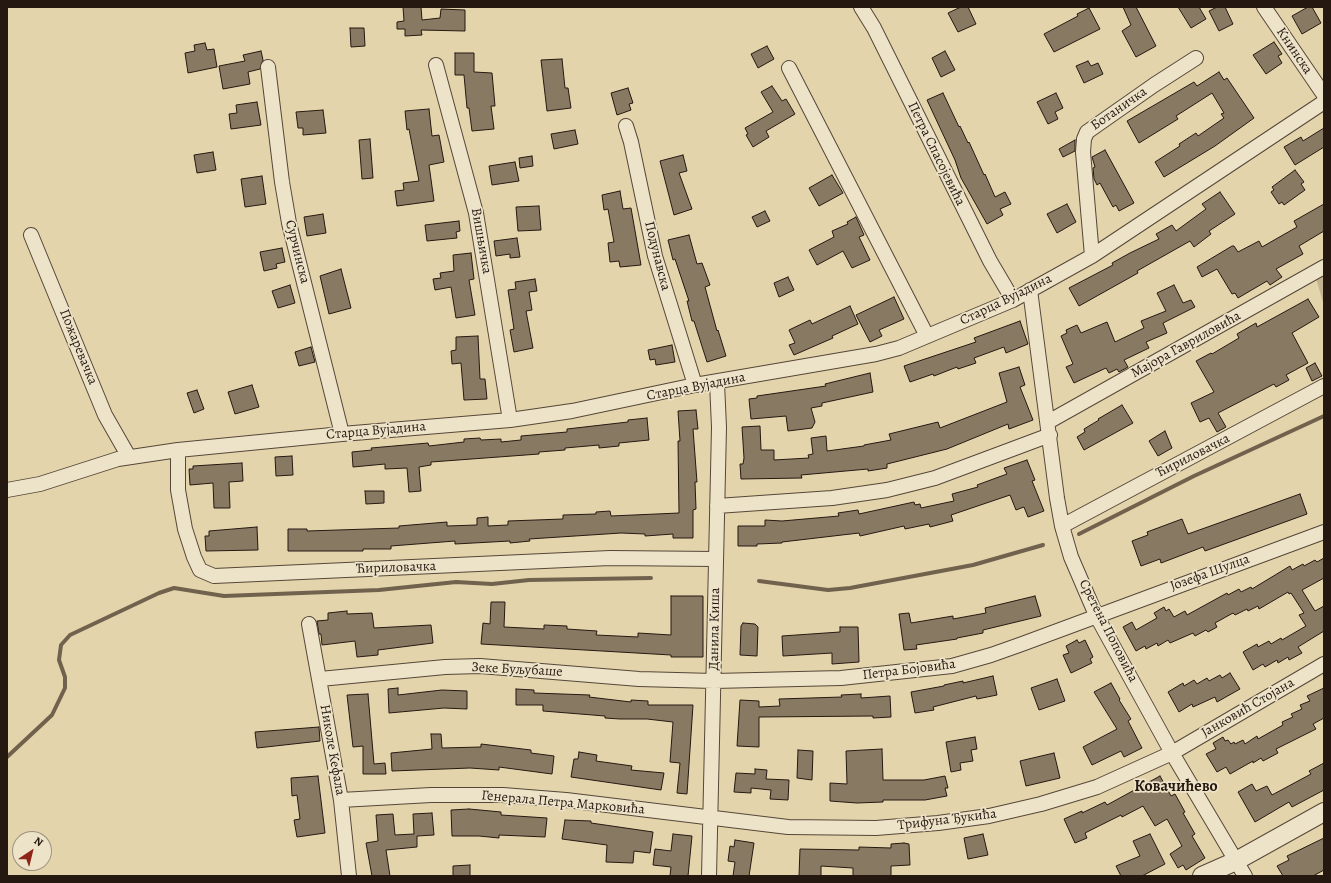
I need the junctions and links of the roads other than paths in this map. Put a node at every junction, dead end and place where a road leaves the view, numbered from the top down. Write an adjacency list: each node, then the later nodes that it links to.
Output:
1 (861, 7): 14 (street, Петра Спасојевића)
2 (1264, 7): 7 (street, Книнска)
3 (1196, 58): 11 (street, Ботаничка)
4 (436, 65): 19 (street, Вишњичка)
5 (268, 67): 21 (street, Сурчинска)
6 (789, 68): 15 (street)
7 (1324, 95)
8 (1324, 102): 11 (street, Старца Вујадина)
9 (626, 126): 17 (street, Подунавска)
10 (32, 235): 23 (street, Пожаревачка)
11 (1092, 256): 13 (street, Старца Вујадина)
12 (1324, 267): 20 (street, Мајора Гавриловића)
13 (1030, 290): 14 (street, Старца Вујадина); 20 (street, Сретена Поповића)
14 (1013, 300): 15 (street, Старца Вујадина)
15 (927, 336): 16 (street, Старца Вујадина)
16 (717, 382): 17 (street, Старца Вујадина); 25 (street, Данила Киша)
17 (695, 385): 19 (street, Старца Вујадина)
18 (1324, 386): 26 (street, Ћириловачка)
19 (510, 420): 21 (street, Старца Вујадина)
20 (1049, 429): 25 (street, Мајора Гавриловића); 26 (street, Сретена Поповића)
21 (342, 434): 22 (street, Старца Вујадина)
22 (178, 450): 23 (street, Старца Вујадина); 28 (street, Ћириловачка)
23 (129, 457): 24 (street, Старца Вујадина)
24 (7, 490)
25 (717, 506): 28 (street, Данила Киша)
26 (1062, 526): 29 (street, Сретена Поповића)
27 (1324, 532): 29 (street, Јозефа Шулца)
28 (715, 559): 33 (street, Данила Киша)
29 (1096, 615): 33 (street, Петра Бојовића); 34 (street, Сретена Поповића)
30 (310, 624): 32 (street, Николе Кефала)
31 (1324, 664): 34 (street, Јанковић Стојана)
32 (320, 679): 33 (street, Зеке Буљубаше); 35 (street, Николе Кефала)
33 (714, 681): 37 (street, Данила Киша)
34 (1172, 753): 37 (street, Трифуна Ђукића); 38 (street, Сретена Поповића)
35 (341, 800): 37 (street, Генерала Петра Марковића); 39 (street, Николе Кефала)
36 (1324, 812): 38 (street)
37 (712, 818): 40 (street, Данила Киша)
38 (1241, 868): 41 (street)
39 (349, 876)
40 (709, 876)
41 (1202, 876)

